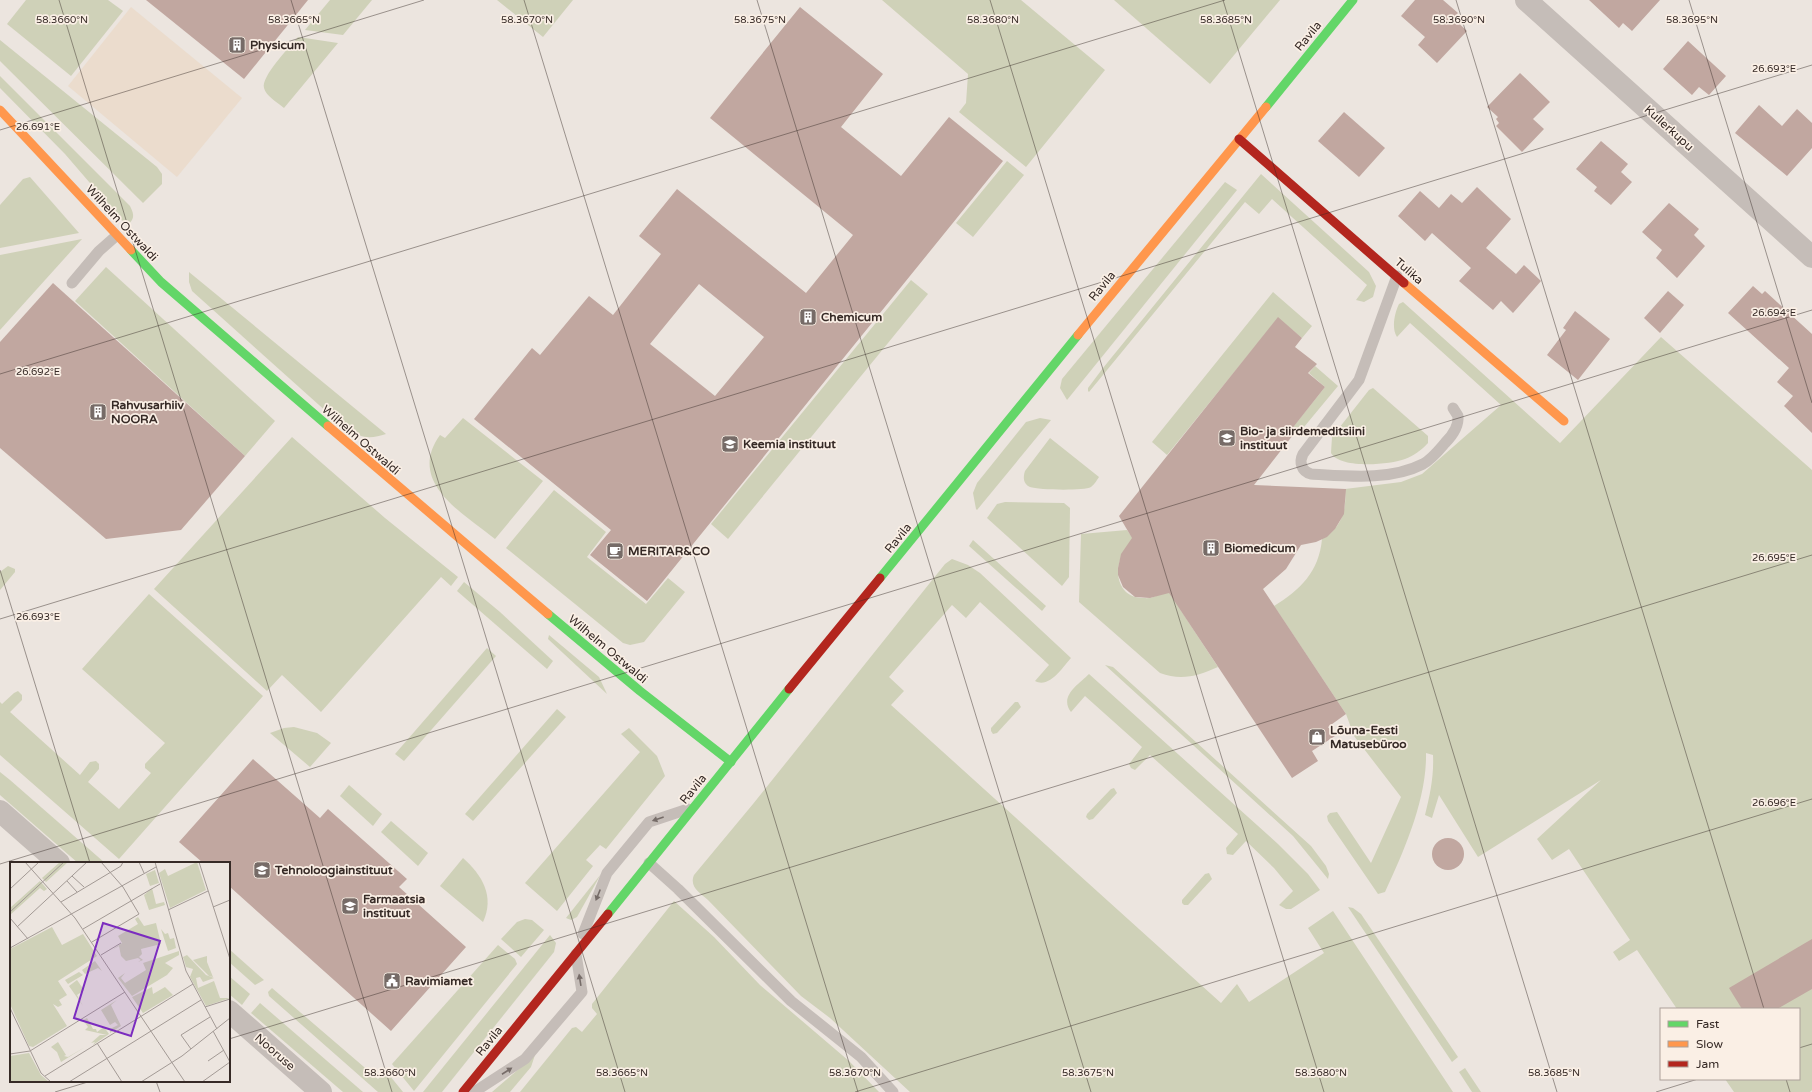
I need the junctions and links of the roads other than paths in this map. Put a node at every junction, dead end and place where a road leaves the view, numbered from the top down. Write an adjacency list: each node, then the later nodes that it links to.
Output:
1 (1353, 0): 4 (street, Ravila)
2 (1526, 0): 6 (street, Kullerkupu)
3 (0, 110): 5 (street, Wilhelm Ostwaldi)
4 (1239, 139): 7 (street, Tulika); 11 (street, Ravila)
5 (116, 236): 8 (lane); 11 (street, Wilhelm Ostwaldi)
6 (1812, 257)
7 (1397, 276): 9 (lane); 10 (street, Tulika)
8 (72, 283)
9 (1453, 408)
10 (1564, 421)
11 (731, 762): 12 (street, Ravila)
12 (694, 806): 15 (street, Ravila); 16 (lane, one-way to 16)
13 (0, 811): 14 (street)
14 (58, 862)
15 (649, 863): 16 (street, Ravila); 21 (lane)
16 (576, 952): 19 (street, Ravila); 20 (lane, one-way to 16)
17 (230, 1012): 18 (street, Nooruse)
18 (321, 1092)
19 (463, 1092)
20 (474, 1092)
21 (893, 1092)

